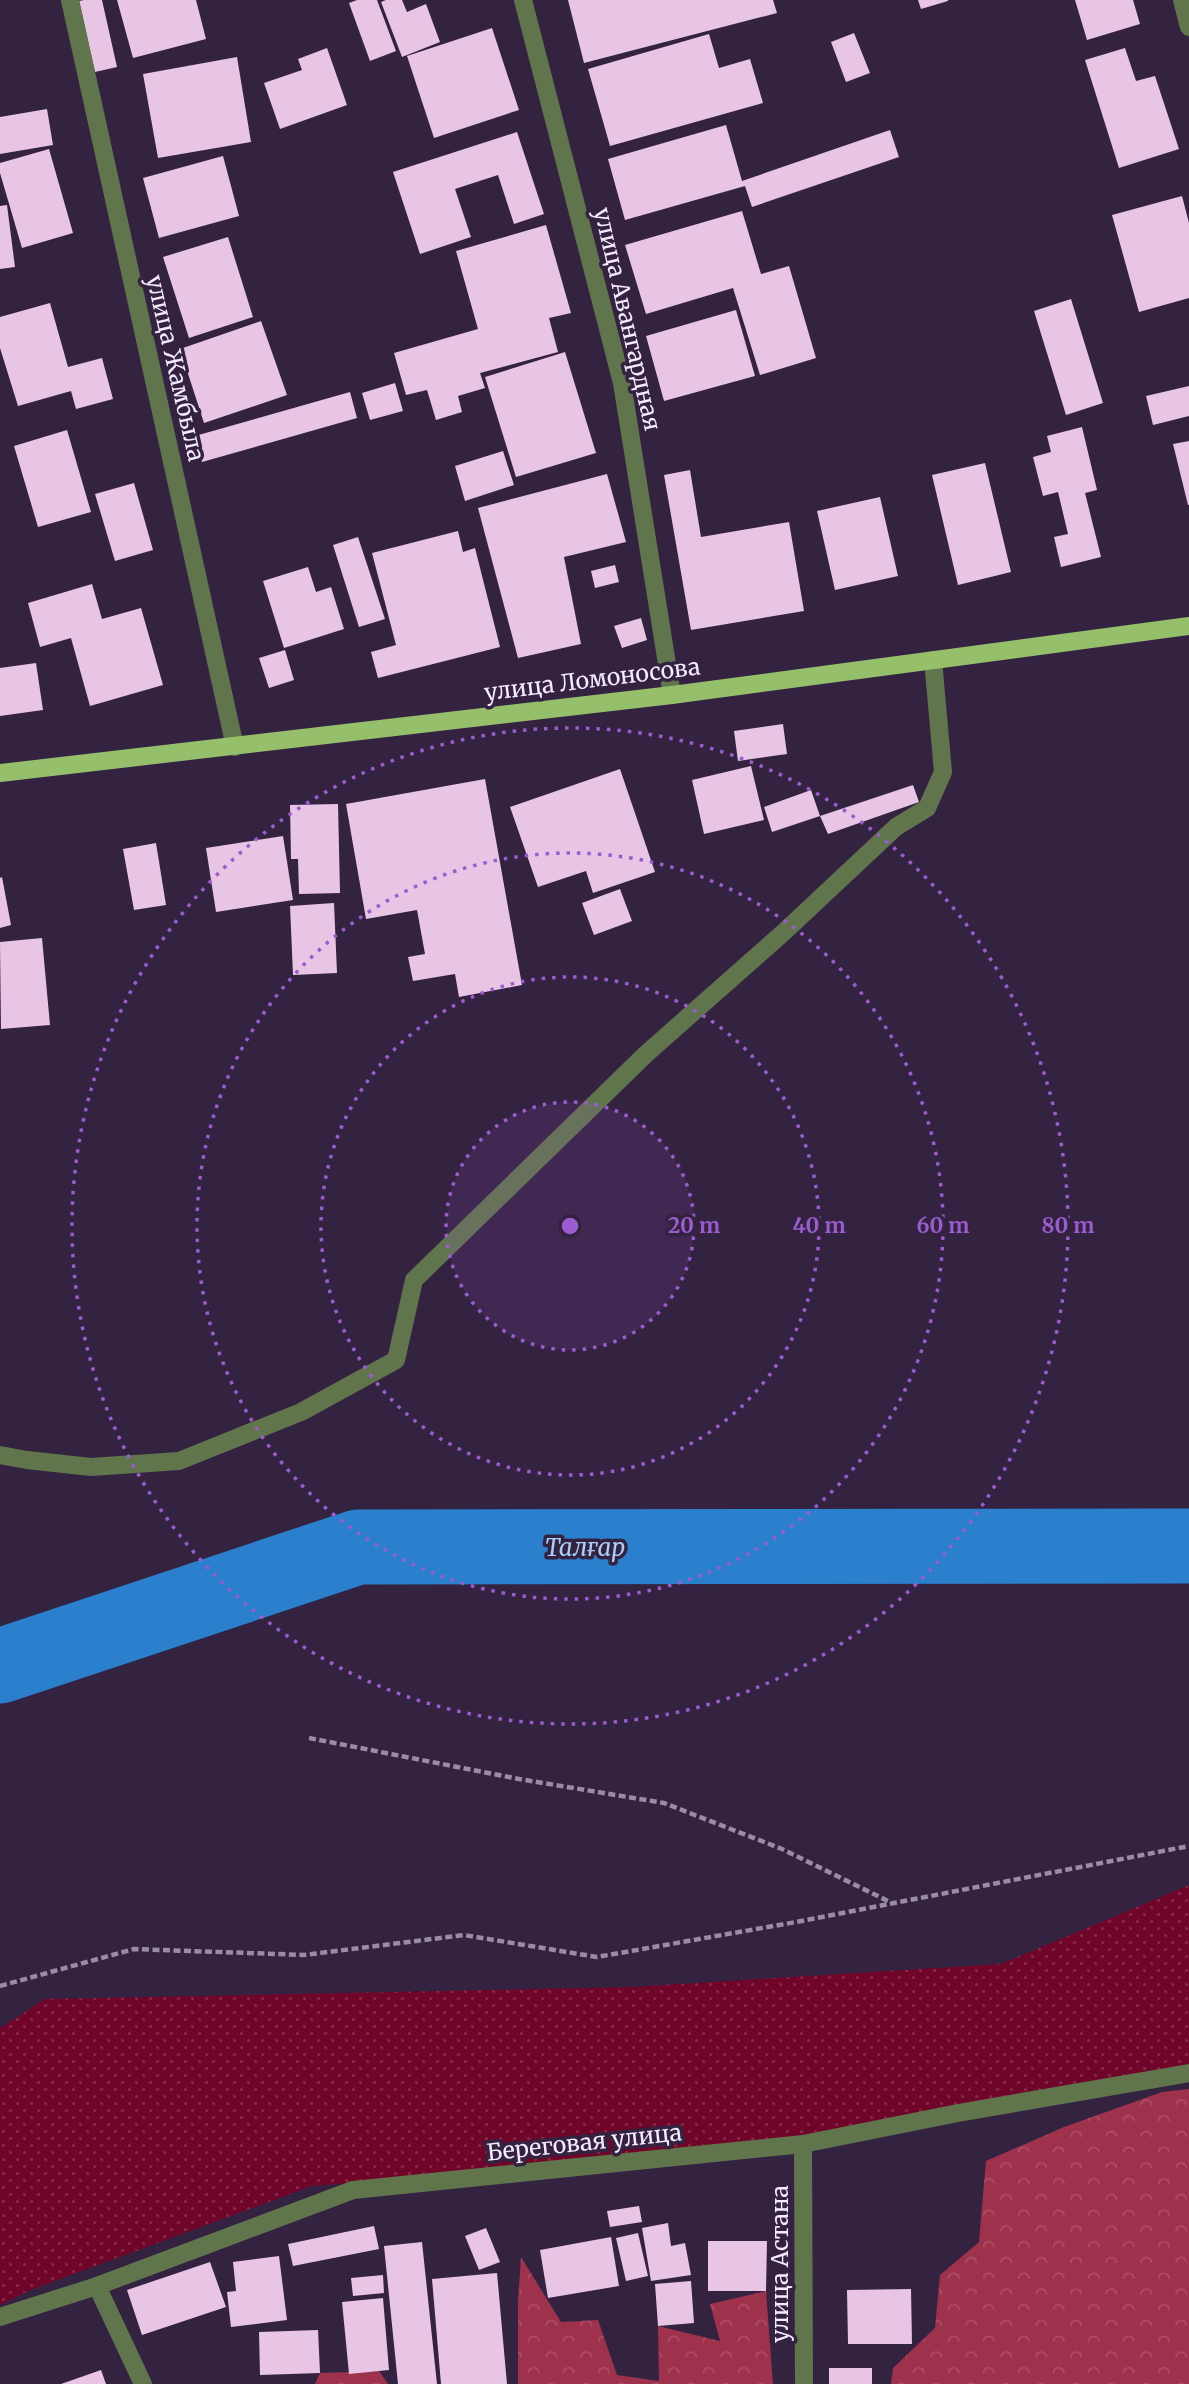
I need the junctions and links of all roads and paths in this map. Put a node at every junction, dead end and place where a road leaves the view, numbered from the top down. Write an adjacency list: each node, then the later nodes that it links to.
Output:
1 (70, 0): 8 (street, улица Жамбыла)
2 (523, 0): 7 (street, улица Авангардная)
3 (1182, 0): 4 (street)
4 (1189, 27)
5 (1189, 626): 6 (main road, улица Ломоносова)
6 (933, 660): 7 (main road, улица Ломоносова); 10 (street)
7 (672, 695): 8 (main road, улица Ломоносова)
8 (235, 747): 9 (main road, улица Ломоносова)
9 (0, 773)
10 (0, 1455)
11 (309, 1738): 13 (path)
12 (1189, 1846): 13 (path)
13 (893, 1904): 14 (path)
14 (0, 1986)
15 (1189, 2073): 16 (street, Береговая улица)
16 (803, 2144): 17 (street, Береговая улица); 20 (street, улица Астана)
17 (97, 2286): 18 (street, Береговая улица); 19 (street)
18 (0, 2317)
19 (143, 2384)
20 (804, 2384)

